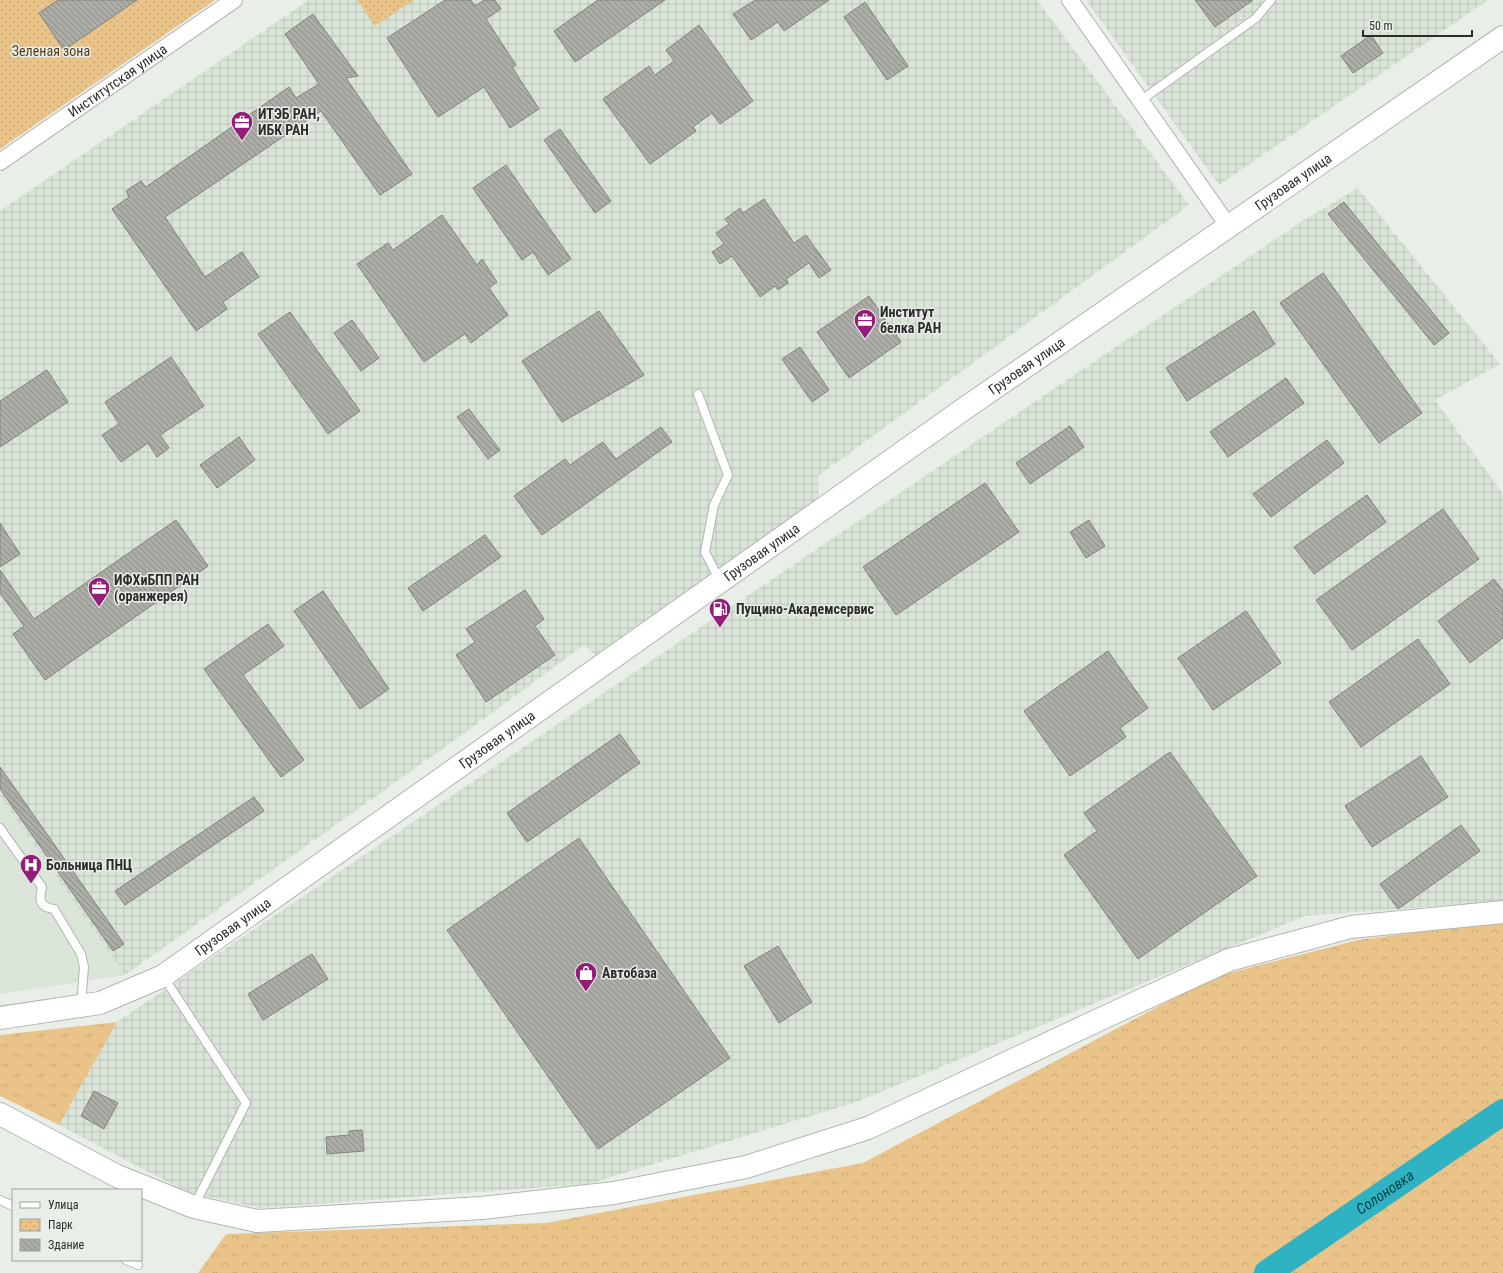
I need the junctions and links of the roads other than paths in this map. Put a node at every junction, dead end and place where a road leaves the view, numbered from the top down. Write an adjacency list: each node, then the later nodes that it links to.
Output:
1 (234, 0): 6 (street, Институтская улица)
2 (1070, 0): 5 (street)
3 (1271, 0): 5 (lane)
4 (1503, 37): 7 (street, Грузовая улица)
5 (1140, 101): 7 (street)
6 (0, 162)
7 (1229, 227): 9 (street, Грузовая улица)
8 (698, 394): 9 (lane)
9 (720, 581): 12 (street, Грузовая улица)
10 (0, 828): 13 (lane)
11 (1503, 912): 18 (street)
12 (163, 976): 13 (street, Грузовая улица); 18 (lane)
13 (81, 1006): 14 (street, Грузовая улица)
14 (0, 1018)
15 (0, 1114): 18 (street)
16 (0, 1200): 17 (lane)
17 (12, 1206)
18 (194, 1207)
19 (128, 1261): 20 (lane)
20 (138, 1266)

